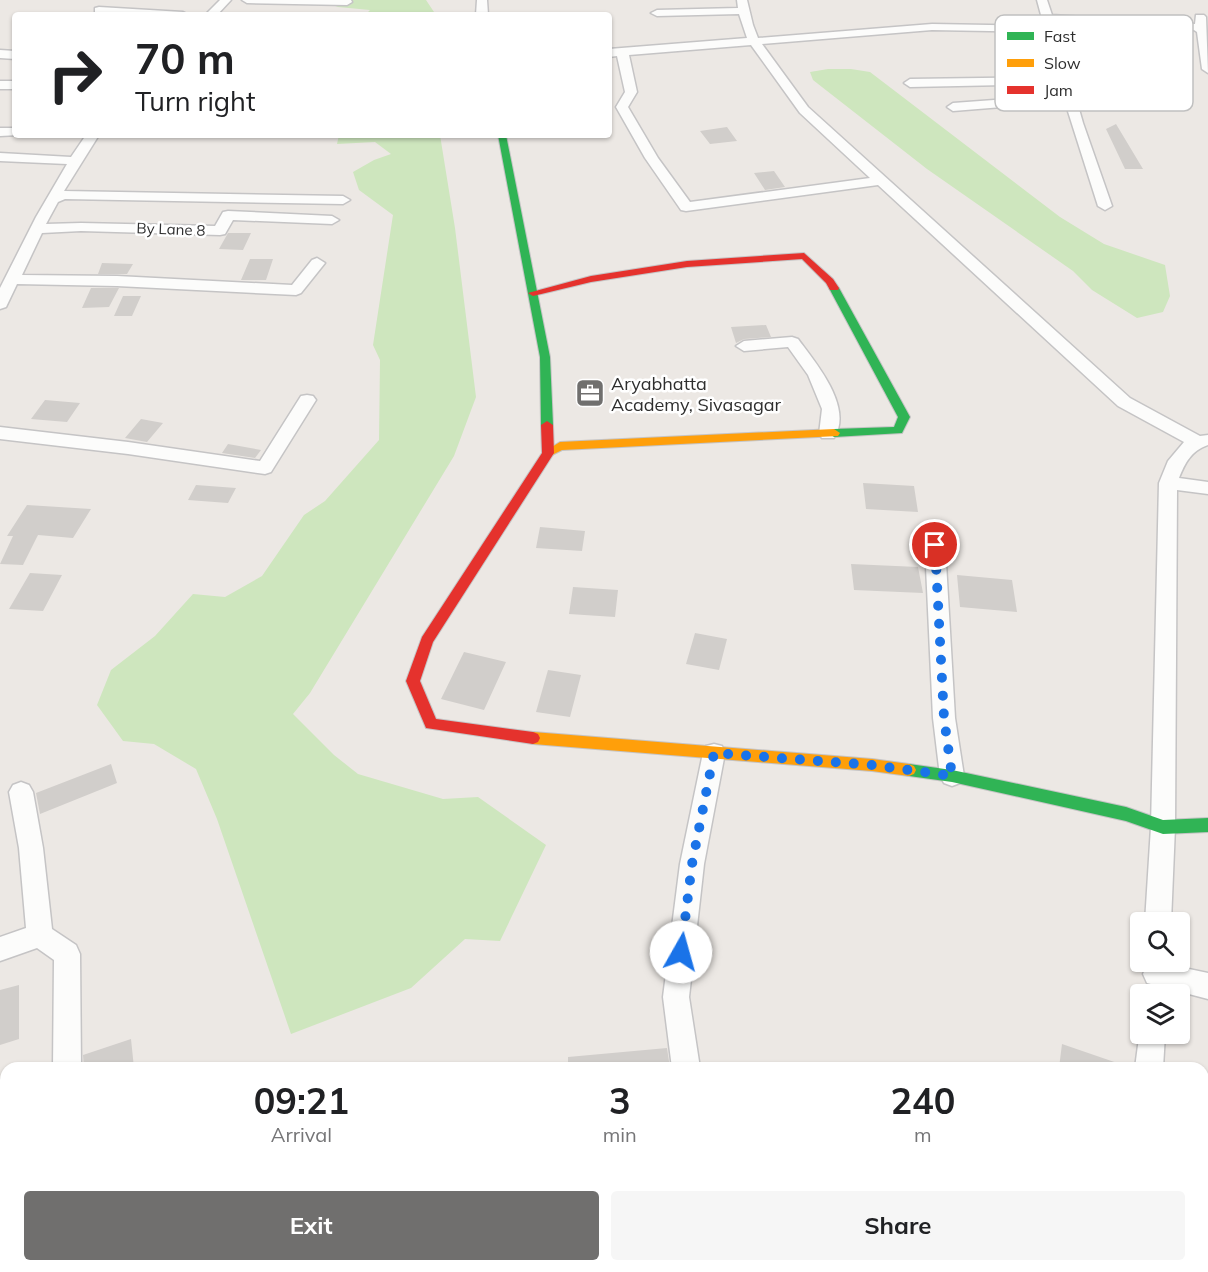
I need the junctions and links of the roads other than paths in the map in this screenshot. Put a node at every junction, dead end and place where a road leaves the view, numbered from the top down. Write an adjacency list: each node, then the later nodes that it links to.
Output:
1 (238, 0): 4 (street)
2 (247, 0): 5 (street)
3 (1042, 0): 11 (street)
4 (225, 1): 9 (street)
5 (346, 2)
6 (743, 5): 10 (street); 16 (street)
7 (99, 10): 8 (street)
8 (133, 12)
9 (214, 12)
10 (657, 13)
11 (1046, 15)
12 (1200, 15): 15 (street)
13 (995, 25): 16 (street)
14 (1193, 27): 15 (street)
15 (1202, 30): 18 (street)
16 (754, 41): 17 (street); 28 (street)
17 (615, 52): 28 (street)
18 (1208, 69)
19 (995, 82): 20 (street)
20 (910, 83)
21 (995, 103): 22 (street)
22 (953, 106)
23 (1074, 111): 31 (street)
24 (90, 138): 27 (street)
25 (503, 138): 36 (street)
26 (0, 157): 27 (street)
27 (74, 161): 29 (street)
28 (883, 180): 42 (street)
29 (53, 199): 30 (street); 33 (street)
30 (343, 200)
31 (1105, 206)
32 (332, 220): 33 (street, By Lane 8)
33 (37, 229): 35 (street)
34 (317, 263): 35 (street)
35 (12, 279): 37 (street)
36 (533, 293): 41 (street); 43 (street)
37 (0, 304)
38 (744, 346): 41 (street)
39 (307, 400): 40 (street)
40 (0, 433)
41 (828, 434): 43 (street)
42 (1202, 440): 44 (street)
43 (548, 453): 47 (street)
44 (1168, 483): 45 (street); 51 (street)
45 (1208, 488)
46 (935, 545): 48 (street)
47 (714, 753): 48 (street); 59 (street)
48 (952, 776): 51 (street)
49 (21, 792): 53 (street)
50 (1208, 825): 51 (street)
51 (1163, 827): 52 (street)
52 (1159, 912)
53 (40, 935): 54 (street); 58 (street)
54 (0, 949)
55 (1155, 977): 56 (street)
56 (1208, 986)
57 (1151, 1044): 60 (street)
58 (67, 1062)
59 (685, 1062)
60 (1150, 1062)

